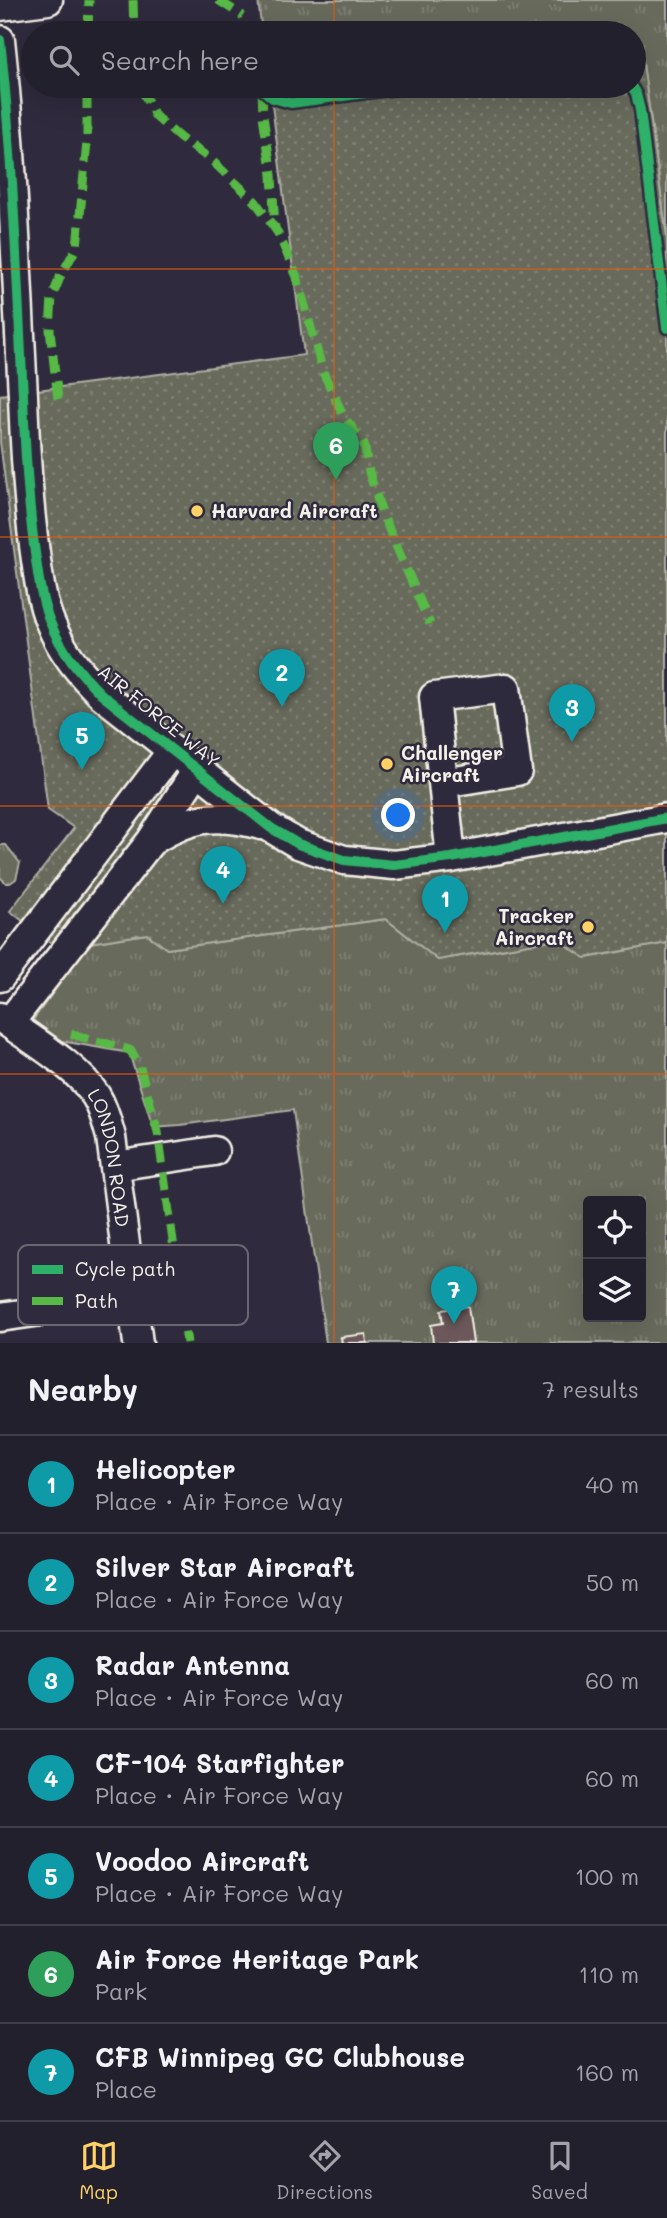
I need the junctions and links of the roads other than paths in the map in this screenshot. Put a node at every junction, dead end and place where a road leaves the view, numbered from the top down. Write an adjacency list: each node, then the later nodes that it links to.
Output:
1 (48, 0): 2 (street)
2 (10, 4)
3 (0, 40): 4 (street, AIR FORCE WAY)
4 (9, 320): 5 (street, AIR FORCE WAY)
5 (172, 751): 6 (street, AIR FORCE WAY); 12 (street, AIR FORCE WAY)
6 (197, 771): 9 (street, AIR FORCE WAY); 10 (street, AIR FORCE WAY)
7 (443, 783): 11 (street)
8 (667, 818): 11 (street, AIR FORCE WAY)
9 (271, 828): 10 (street); 11 (street, AIR FORCE WAY)
10 (151, 841): 13 (street, AIR FORCE WAY)
11 (451, 858)
12 (0, 977)
13 (4, 1020): 15 (street, LONDON ROAD)
14 (214, 1151): 15 (street)
15 (115, 1166): 16 (street, LONDON ROAD)
16 (125, 1245)
17 (18, 1314): 18 (street)
18 (0, 1317)
19 (136, 1325): 20 (street, LONDON ROAD)
20 (138, 1343)

